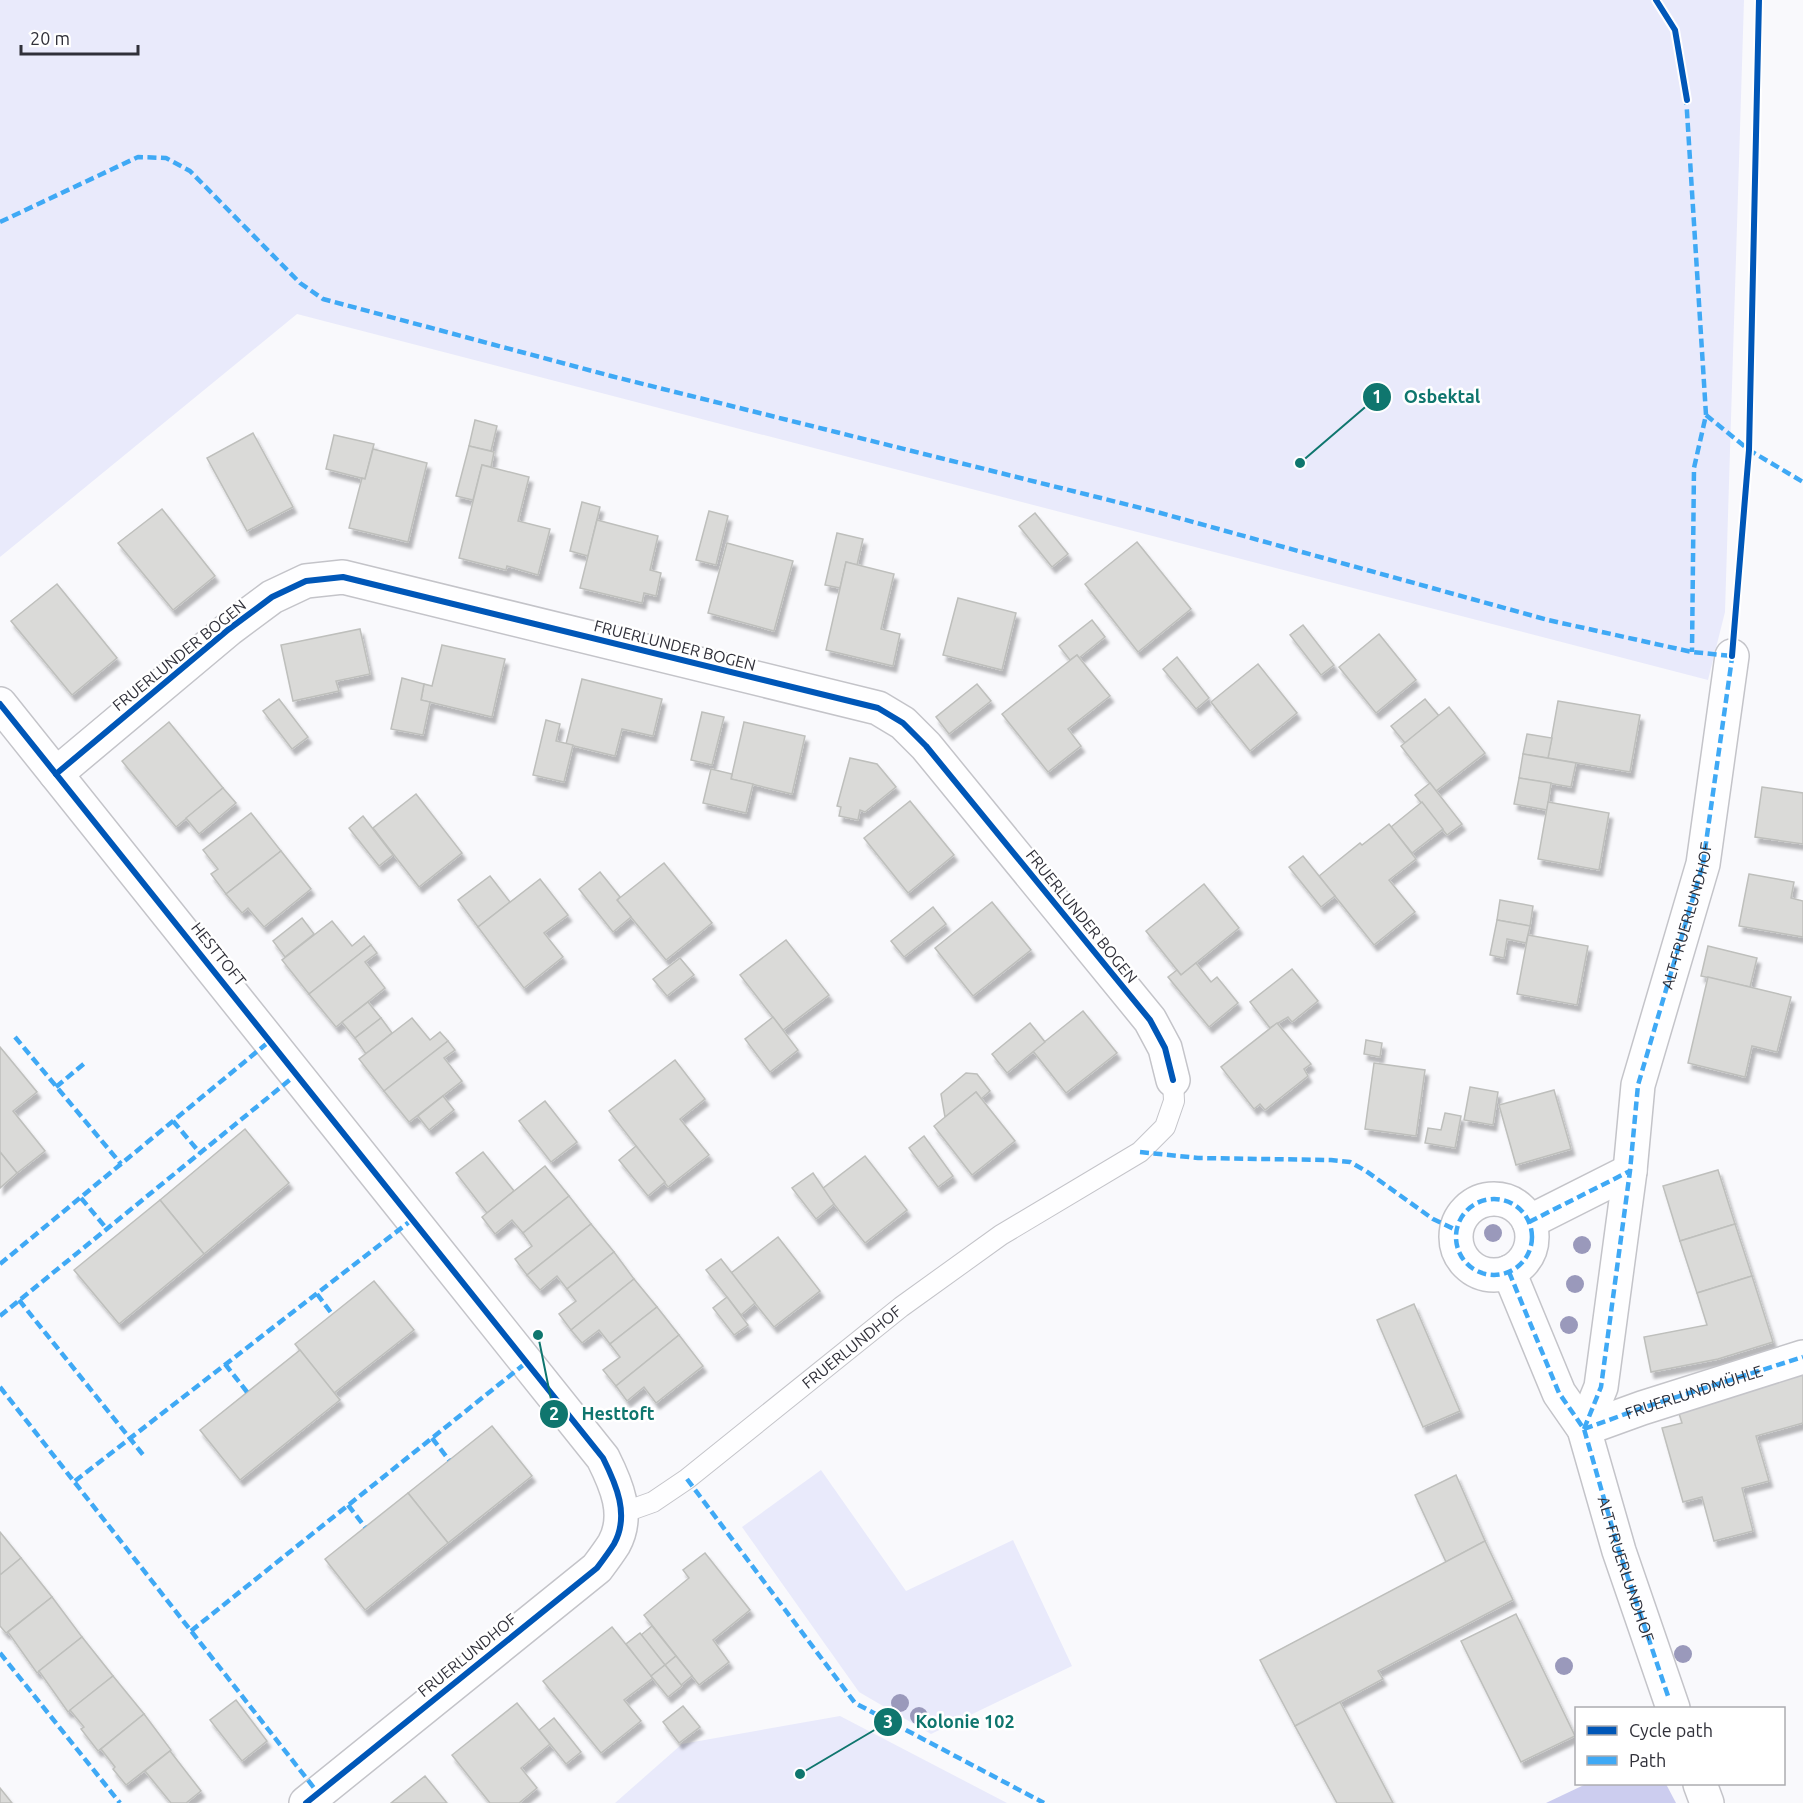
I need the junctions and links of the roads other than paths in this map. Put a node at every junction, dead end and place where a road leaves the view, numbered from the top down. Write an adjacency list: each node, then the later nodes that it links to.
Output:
1 (1732, 656): 5 (street, ALT-FRUERLUNDHOF)
2 (0, 704): 3 (street, HESTTOFT)
3 (56, 774): 4 (street, FRUERLUNDER BOGEN); 10 (street, HESTTOFT)
4 (1173, 1080): 10 (lane, FRUERLUNDHOF)
5 (1630, 1171): 6 (street); 9 (street, ALT-FRUERLUNDHOF)
6 (1529, 1222): 7 (street); 7 (street)
7 (1509, 1272): 9 (street, ALT-FRUERLUNDHOF)
8 (1803, 1358): 9 (street, FRUERLUNDMÜHLE)
9 (1584, 1429): 11 (street, ALT-FRUERLUNDHOF)
10 (622, 1513): 13 (street, FRUERLUNDHOF)
11 (1673, 1707)
12 (1700, 1785): 14 (street)
13 (306, 1803)
14 (1707, 1803)

